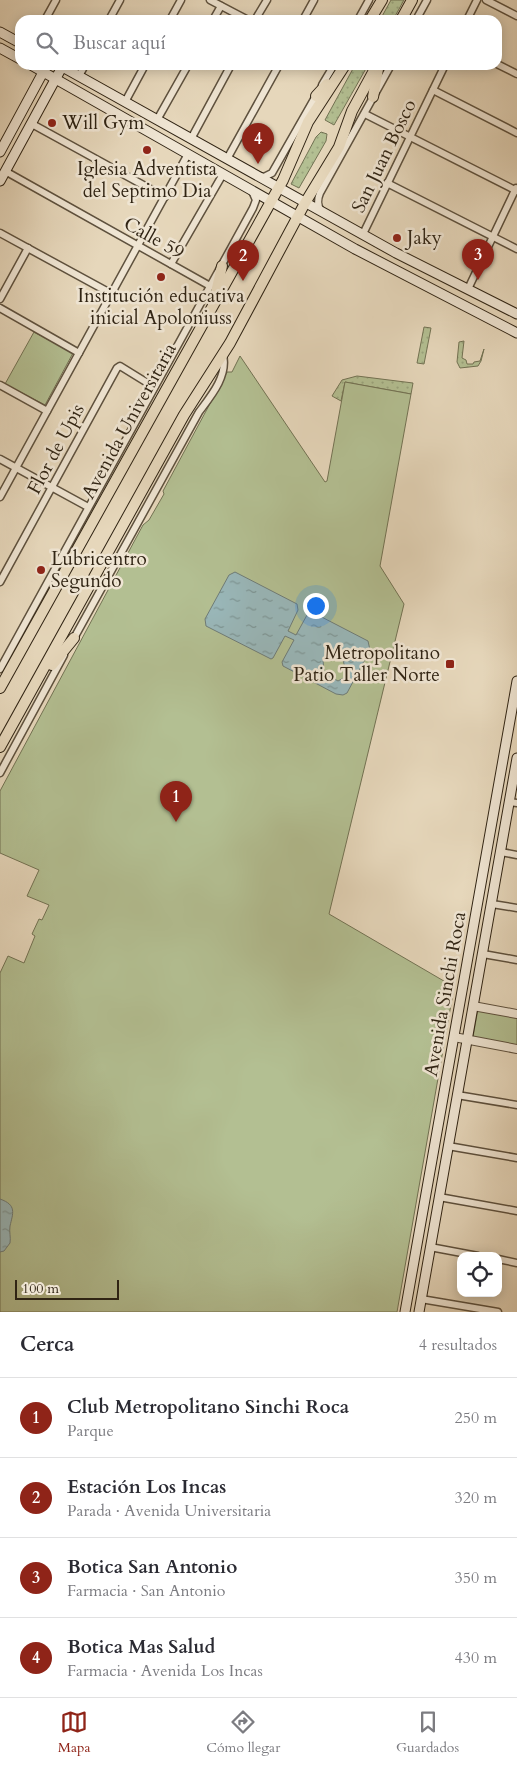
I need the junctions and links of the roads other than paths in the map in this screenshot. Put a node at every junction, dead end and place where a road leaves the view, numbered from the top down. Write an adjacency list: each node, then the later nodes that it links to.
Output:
1 (56, 0): 14 (street)
2 (120, 0): 15 (street)
3 (181, 0): 16 (street)
4 (210, 0): 13 (street)
5 (267, 0): 19 (street)
6 (314, 0): 20 (street)
7 (369, 0): 21 (street)
8 (382, 0): 22 (main road)
9 (412, 0): 23 (main road)
10 (428, 0): 24 (street)
11 (477, 0): 25 (street)
12 (486, 0): 26 (street)
13 (222, 6): 17 (street); 18 (street)
14 (48, 15)
15 (112, 15)
16 (173, 15)
17 (216, 15)
18 (239, 15)
19 (259, 15)
20 (306, 15)
21 (361, 15)
22 (373, 15)
23 (404, 15)
24 (419, 15)
25 (470, 15)
26 (517, 16)
27 (0, 32): 28 (main road)
28 (15, 40)
29 (0, 48): 30 (main road)
30 (15, 56)
31 (502, 66): 47 (street)
32 (44, 70): 61 (main road)
33 (47, 70): 49 (main road)
34 (59, 70): 49 (main road)
35 (68, 70): 48 (main road)
36 (82, 70): 48 (street)
37 (142, 70): 53 (street)
38 (185, 70): 55 (street)
39 (228, 70): 58 (street)
40 (275, 70): 63 (street)
41 (332, 70): 51 (main road)
42 (342, 70): 69 (main road, Avenida Universitaria)
43 (375, 70): 74 (main road)
44 (377, 70): 52 (main road)
45 (388, 70): 52 (street)
46 (442, 70): 50 (street, San Juan Bosco)
47 (517, 74)
48 (79, 76): 53 (main road)
49 (56, 79): 56 (main road); 60 (main road)
50 (432, 90): 57 (street); 59 (street, San Juan Bosco)
51 (316, 96): 66 (street)
52 (373, 97): 54 (street)
53 (125, 102): 55 (main road)
54 (365, 114): 59 (street); 75 (street)
55 (157, 120): 58 (main road)
56 (32, 124): 64 (main road); 72 (street)
57 (517, 133)
58 (188, 137): 60 (main road); 63 (main road)
59 (410, 137): 68 (street, San Juan Bosco); 71 (street)
60 (177, 148): 62 (main road)
61 (0, 152)
62 (188, 154): 65 (main road); 72 (street)
63 (227, 159): 66 (main road)
64 (5, 171): 67 (main road); 80 (street, Calle 59)
65 (223, 174): 70 (main road); 84 (street)
66 (258, 176): 69 (main road)
67 (0, 181)
68 (387, 183): 78 (street, San Juan Bosco); 79 (street)
69 (279, 188): 73 (main road, Avenida Universitaria); 74 (main road)
70 (251, 190): 73 (main road); 85 (street, Avenida Universitaria)
71 (516, 190): 79 (street)
72 (165, 197): 80 (street)
73 (271, 201): 76 (main road); 92 (main road, Avenida Universitaria)
74 (305, 203): 75 (main road); 76 (main road)
75 (322, 212): 78 (main road)
76 (299, 217): 86 (main road); 96 (main road)
77 (0, 232): 81 (street)
78 (363, 234): 83 (main road)
79 (493, 236): 82 (street); 88 (street)
80 (138, 246): 84 (street, Calle 59); 89 (street)
81 (28, 248): 89 (street); 90 (street)
82 (517, 249)
83 (396, 252): 86 (main road); 88 (main road)
84 (171, 264): 87 (street, Calle 59)
85 (222, 266): 87 (street, Avenida Universitaria); 92 (main road)
86 (389, 267): 94 (main road)
87 (210, 286): 98 (street, Avenida Universitaria)
88 (468, 288): 93 (main road)
89 (112, 294): 95 (street)
90 (0, 300)
91 (0, 308): 95 (street)
92 (213, 308): 110 (main road, Avenida Universitaria)
93 (517, 314)
94 (517, 333)
95 (79, 353): 99 (street)
96 (223, 355): 106 (street); 108 (main road)
97 (0, 385): 99 (street)
98 (154, 387): 102 (street, Flor de Upis); 104 (street, Avenida Universitaria)
99 (47, 412): 101 (street)
100 (0, 459): 101 (street)
101 (16, 468): 102 (street); 103 (street)
102 (52, 488): 104 (street); 105 (street, Flor de Upis)
103 (0, 497)
104 (88, 507): 107 (street, Avenida Universitaria)
105 (0, 582)
106 (74, 638): 108 (main road); 113 (street)
107 (0, 670)
108 (38, 678): 111 (main road)
109 (517, 681): 121 (main road, Avenida Sinchi Roca)
110 (0, 688)
111 (0, 748)
112 (517, 758): 114 (main road, Avenida Sinchi Roca)
113 (0, 773)
114 (513, 803): 115 (main road, Avenida Sinchi Roca)
115 (501, 852): 116 (street); 117 (main road, Avenida Sinchi Roca)
116 (517, 855)
117 (492, 904): 118 (street); 119 (main road, Avenida Sinchi Roca)
118 (517, 908)
119 (483, 954): 120 (street); 122 (main road, Avenida Sinchi Roca)
120 (517, 960)
121 (464, 980): 122 (main road); 125 (main road, Avenida Sinchi Roca)
122 (478, 981): 123 (main road, Avenida Sinchi Roca)
123 (473, 1006): 124 (street); 126 (main road, Avenida Sinchi Roca)
124 (517, 1014)
125 (454, 1037): 126 (street); 140 (main road, Avenida Sinchi Roca)
126 (467, 1039): 127 (street); 128 (main road, Avenida Sinchi Roca)
127 (517, 1050)
128 (457, 1095): 129 (street); 130 (main road, Avenida Sinchi Roca)
129 (517, 1105)
130 (448, 1146): 131 (street); 132 (main road, Avenida Sinchi Roca)
131 (517, 1158)
132 (439, 1197): 133 (street); 134 (main road, Avenida Sinchi Roca)
133 (517, 1211)
134 (430, 1247): 135 (street); 138 (main road, Avenida Sinchi Roca)
135 (457, 1252)
136 (502, 1261): 137 (street)
137 (517, 1263)
138 (421, 1298): 139 (street); 141 (main road, Avenida Sinchi Roca)
139 (485, 1311): 142 (street)
140 (405, 1312)
141 (419, 1312)
142 (498, 1312)

